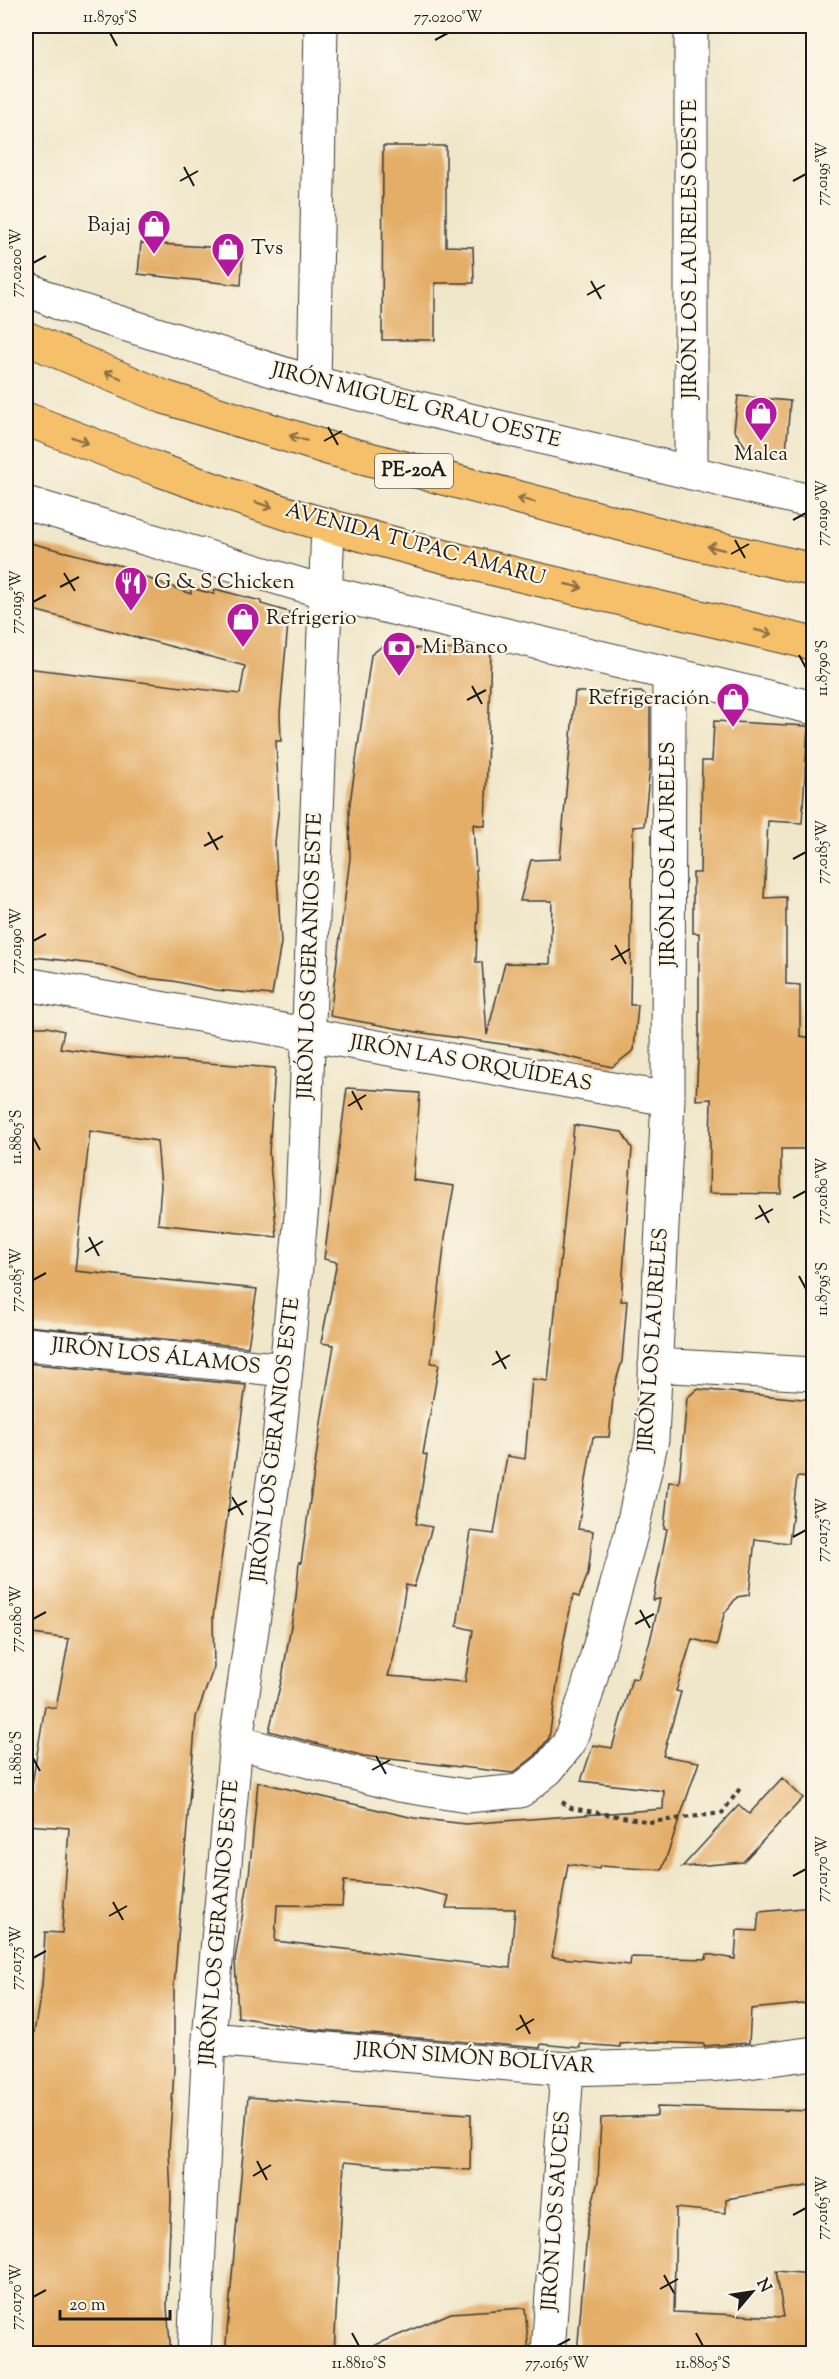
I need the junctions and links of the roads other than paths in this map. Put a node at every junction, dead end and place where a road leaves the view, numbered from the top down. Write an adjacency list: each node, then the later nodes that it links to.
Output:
1 (321, 26): 5 (street)
2 (691, 26): 7 (street, JIRÓN LOS LAURELES OESTE)
3 (26, 288): 5 (street, JIRÓN MIGUEL GRAU OESTE)
4 (26, 338): 11 (highway, PE-20A, one-way to 4)
5 (314, 383): 7 (street, JIRÓN MIGUEL GRAU OESTE)
6 (26, 419): 10 (highway, AVENIDA TÚPAC AMARU, one-way to 10)
7 (691, 473): 8 (street, JIRÓN MIGUEL GRAU OESTE)
8 (813, 502)
9 (26, 503): 12 (street)
10 (328, 525): 12 (street, JIRÓN LOS GERANIOS ESTE); 13 (highway, AVENIDA TÚPAC AMARU, one-way to 13)
11 (813, 570)
12 (325, 592): 14 (street); 17 (street, JIRÓN LOS GERANIOS ESTE)
13 (813, 644)
14 (669, 675): 15 (street); 18 (street, JIRÓN LOS LAURELES)
15 (813, 708)
16 (26, 984): 17 (street, JIRÓN LAS ORQUÍDEAS)
17 (307, 1034): 18 (street, JIRÓN LAS ORQUÍDEAS); 21 (street, JIRÓN LOS GERANIOS ESTE)
18 (668, 1099): 20 (street, JIRÓN LOS LAURELES)
19 (26, 1344): 21 (street, JIRÓN LOS ÁLAMOS)
20 (655, 1365): 22 (street); 23 (street, JIRÓN LOS LAURELES)
21 (286, 1370): 23 (street, JIRÓN LOS GERANIOS ESTE)
22 (813, 1374)
23 (236, 1742): 24 (street, JIRÓN LOS GERANIOS ESTE)
24 (208, 2038): 26 (street, JIRÓN SIMÓN BOLÍVAR); 27 (street, JIRÓN LOS GERANIOS ESTE)
25 (813, 2053): 26 (street, JIRÓN SIMÓN BOLÍVAR)
26 (567, 2069): 28 (street, JIRÓN LOS SAUCES)
27 (194, 2354)
28 (548, 2354)

